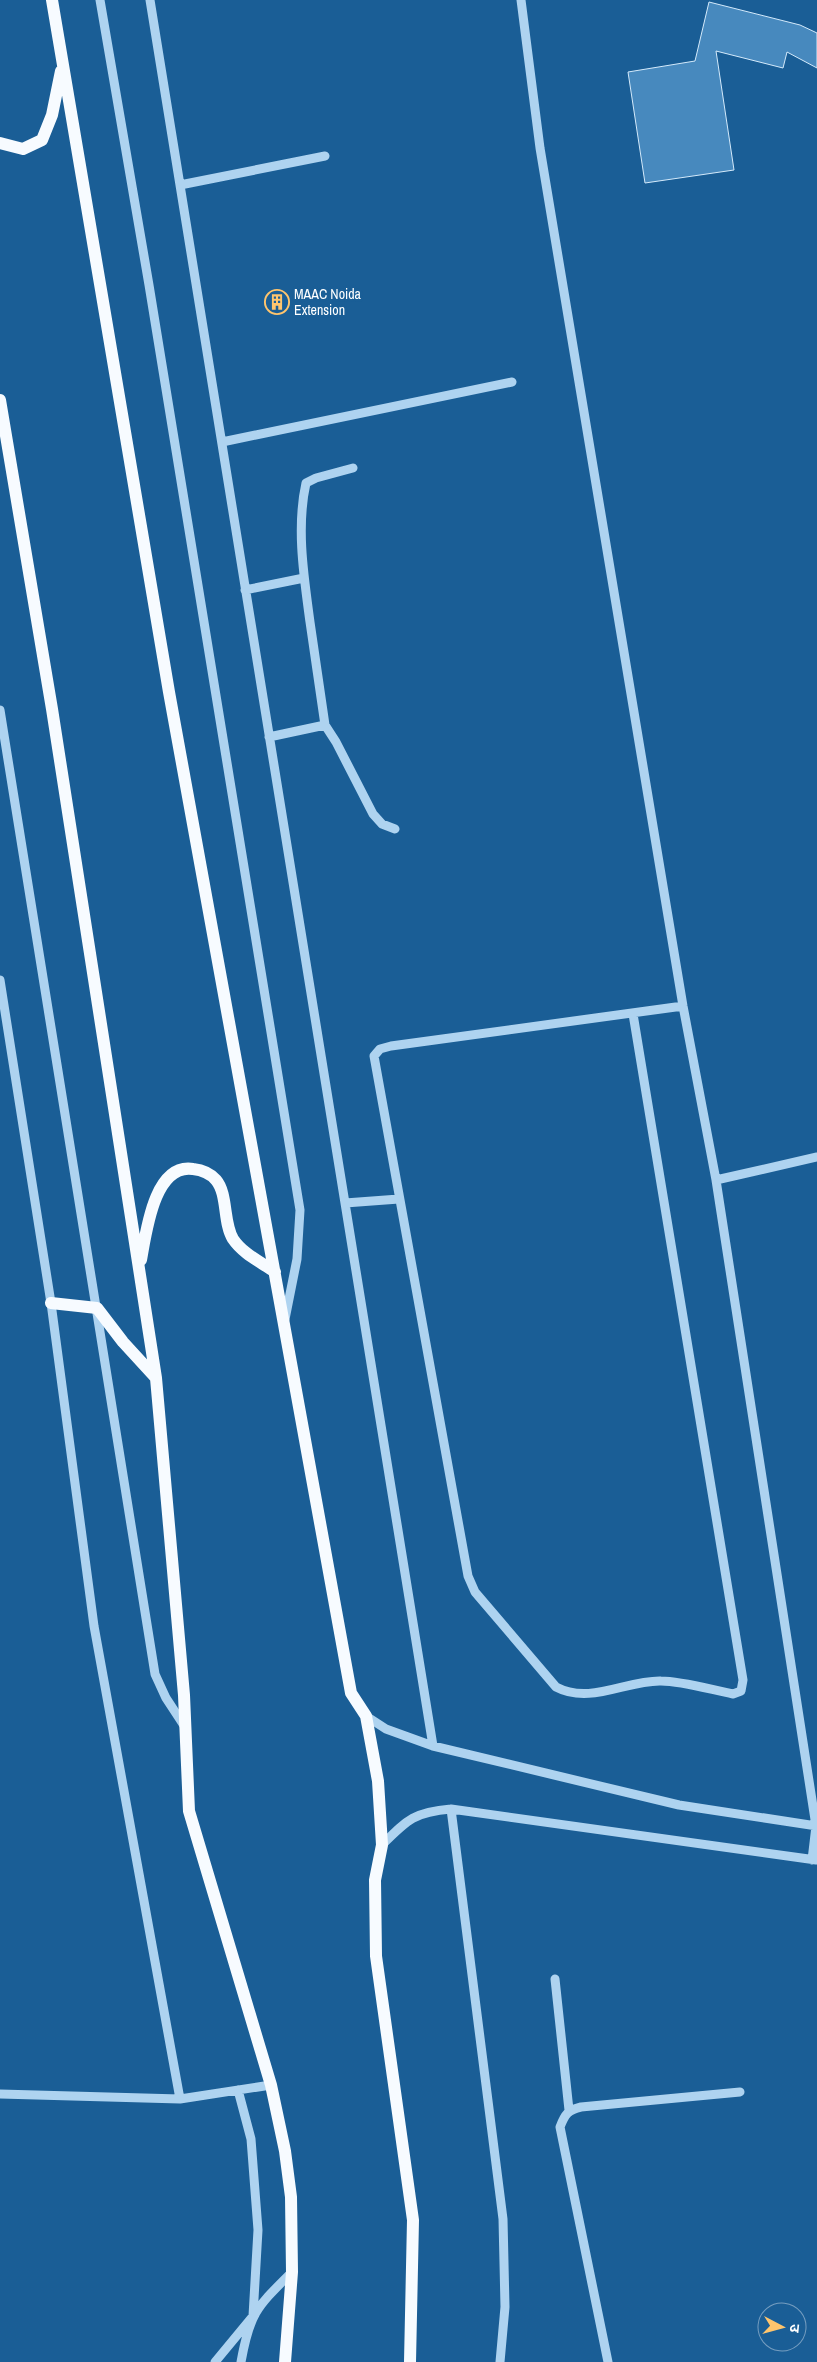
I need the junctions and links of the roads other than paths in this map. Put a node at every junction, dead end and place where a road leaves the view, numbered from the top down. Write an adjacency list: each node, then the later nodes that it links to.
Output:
1 (52, 0): 5 (main road)
2 (100, 0): 30 (street)
3 (150, 0): 8 (street)
4 (521, 0): 20 (street)
5 (62, 64): 6 (main road); 27 (main road)
6 (0, 143)
7 (325, 156): 8 (street)
8 (180, 185): 11 (street)
9 (512, 382): 11 (street)
10 (0, 400): 26 (main road)
11 (222, 442): 14 (street)
12 (353, 468): 13 (street)
13 (304, 578): 14 (street); 16 (street)
14 (245, 590): 17 (street)
15 (0, 710): 29 (street)
16 (325, 725): 17 (street); 18 (street)
17 (269, 737): 25 (street)
18 (395, 829)
19 (0, 980): 28 (street)
20 (683, 1006): 21 (street); 23 (street)
21 (633, 1014): 24 (street); 24 (street)
22 (817, 1157): 23 (street)
23 (716, 1180): 36 (street)
24 (399, 1199): 25 (street)
25 (345, 1203): 34 (street)
26 (139, 1270): 27 (main road); 31 (main road)
27 (275, 1272): 30 (main road)
28 (51, 1303): 29 (main road); 44 (street)
29 (97, 1308): 31 (main road); 33 (street)
30 (285, 1322): 32 (main road)
31 (156, 1378): 33 (main road)
32 (366, 1716): 34 (street); 37 (main road)
33 (186, 1729): 40 (main road)
34 (433, 1746): 36 (street)
35 (451, 1809): 37 (street); 38 (street); 52 (street)
36 (816, 1826): 38 (street)
37 (382, 1845): 51 (main road)
38 (814, 1860)
39 (555, 1979): 45 (street)
40 (271, 2085): 41 (street); 46 (main road)
41 (238, 2090): 44 (street); 47 (street)
42 (740, 2092): 45 (street)
43 (0, 2094): 44 (street)
44 (180, 2099)
45 (569, 2110): 53 (street)
46 (292, 2272): 47 (street); 50 (main road)
47 (252, 2316): 48 (street); 49 (street)
48 (216, 2362)
49 (241, 2362)
50 (285, 2362)
51 (410, 2362)
52 (500, 2362)
53 (608, 2362)

